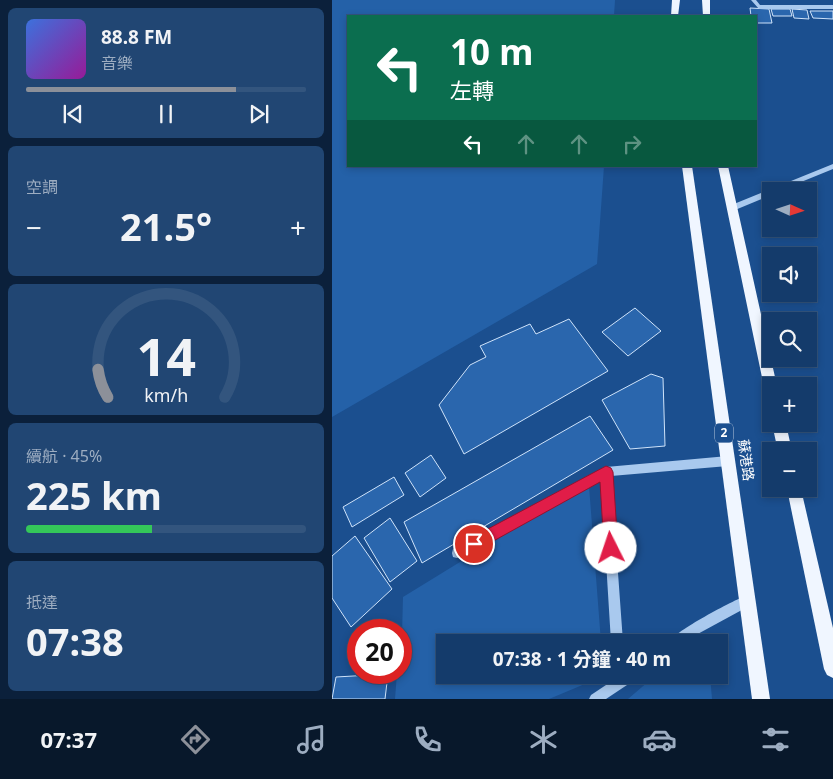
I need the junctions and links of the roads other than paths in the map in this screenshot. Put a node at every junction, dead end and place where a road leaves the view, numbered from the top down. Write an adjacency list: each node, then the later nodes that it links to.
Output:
1 (676, 0): 5 (main road)
2 (706, 0): 6 (main road)
3 (753, 0): 4 (street)
4 (832, 7)
5 (675, 15)
6 (707, 15)
7 (832, 166): 10 (street)
8 (687, 167): 14 (main road, 蘇港路 / 2)
9 (723, 167): 12 (main road)
10 (795, 182)
11 (762, 196): 12 (street)
12 (732, 208): 13 (main road)
13 (769, 377)
14 (728, 461): 15 (street); 18 (main road, 蘇港路 / 2)
15 (606, 472): 17 (street); 19 (street)
16 (796, 497): 21 (main road)
17 (457, 553)
18 (747, 601): 20 (street); 24 (main road, 蘇港路 / 2)
19 (616, 634)
20 (687, 634)
21 (832, 668)
22 (614, 684): 23 (street)
23 (595, 699)
24 (761, 699)

